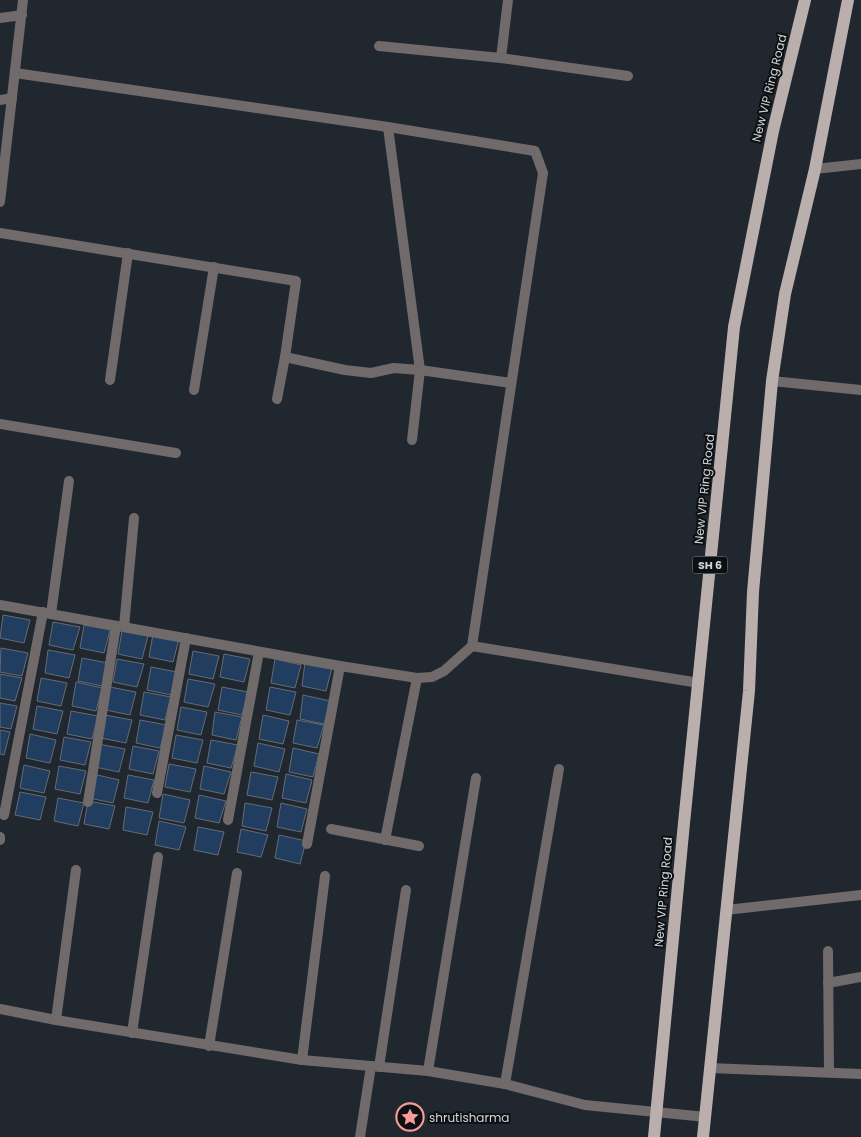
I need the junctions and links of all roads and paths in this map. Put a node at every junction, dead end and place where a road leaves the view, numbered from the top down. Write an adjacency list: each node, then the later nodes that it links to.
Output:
1 (23, 0): 5 (street)
2 (508, 0): 8 (street)
3 (805, 0): 41 (main road, New VIP Ring Road / SH 6)
4 (848, 0): 15 (main road)
5 (22, 15): 6 (street); 9 (street)
6 (0, 18)
7 (378, 46): 8 (street)
8 (501, 58): 10 (street)
9 (15, 73): 11 (street); 13 (street)
10 (628, 76)
11 (12, 98): 12 (street); 16 (street)
12 (0, 100)
13 (388, 127): 21 (street); 24 (street)
14 (861, 164): 15 (street)
15 (815, 169): 23 (main road)
16 (0, 202)
17 (0, 233): 18 (street)
18 (128, 253): 19 (street); 22 (street)
19 (214, 267): 20 (street); 25 (street)
20 (285, 358): 21 (street); 27 (street)
21 (420, 370): 24 (street); 29 (street)
22 (110, 380)
23 (772, 381): 26 (street); 58 (main road)
24 (511, 383): 37 (street)
25 (194, 390)
26 (861, 390)
27 (277, 400)
28 (0, 424): 30 (street)
29 (412, 440)
30 (176, 453)
31 (69, 481): 34 (street)
32 (134, 518): 35 (street)
33 (0, 605): 34 (street)
34 (47, 613): 35 (street); 46 (street)
35 (120, 626): 36 (street); 45 (street)
36 (186, 638): 38 (street); 44 (street)
37 (472, 646): 40 (street); 41 (street)
38 (259, 652): 39 (street); 47 (street)
39 (340, 666): 40 (street); 50 (street)
40 (417, 678): 49 (street)
41 (698, 683): 73 (main road, New VIP Ring Road / SH 6)
42 (559, 769): 72 (street)
43 (476, 778): 69 (street)
44 (157, 793)
45 (88, 802)
46 (4, 816)
47 (228, 820)
48 (332, 830): 49 (street)
49 (385, 840): 51 (street)
50 (307, 844)
51 (419, 846)
52 (158, 857): 64 (street)
53 (76, 870): 63 (street)
54 (237, 872): 65 (street)
55 (325, 876): 66 (street)
56 (406, 890): 67 (street)
57 (861, 895): 58 (street)
58 (726, 910): 68 (main road)
59 (828, 952): 61 (street)
60 (861, 977): 61 (street)
61 (828, 983): 70 (street)
62 (0, 1009): 63 (street)
63 (56, 1020): 64 (street)
64 (132, 1033): 65 (street)
65 (209, 1046): 66 (street)
66 (302, 1060): 67 (street)
67 (375, 1066): 69 (street); 75 (street)
68 (710, 1068): 70 (street); 74 (main road)
69 (428, 1071): 72 (street)
70 (829, 1072): 71 (street)
71 (861, 1074)
72 (505, 1084): 73 (street)
73 (656, 1112): 74 (street); 76 (main road, New VIP Ring Road / SH 6)
74 (706, 1117): 77 (main road)
75 (360, 1137)
76 (654, 1137)
77 (703, 1137)

